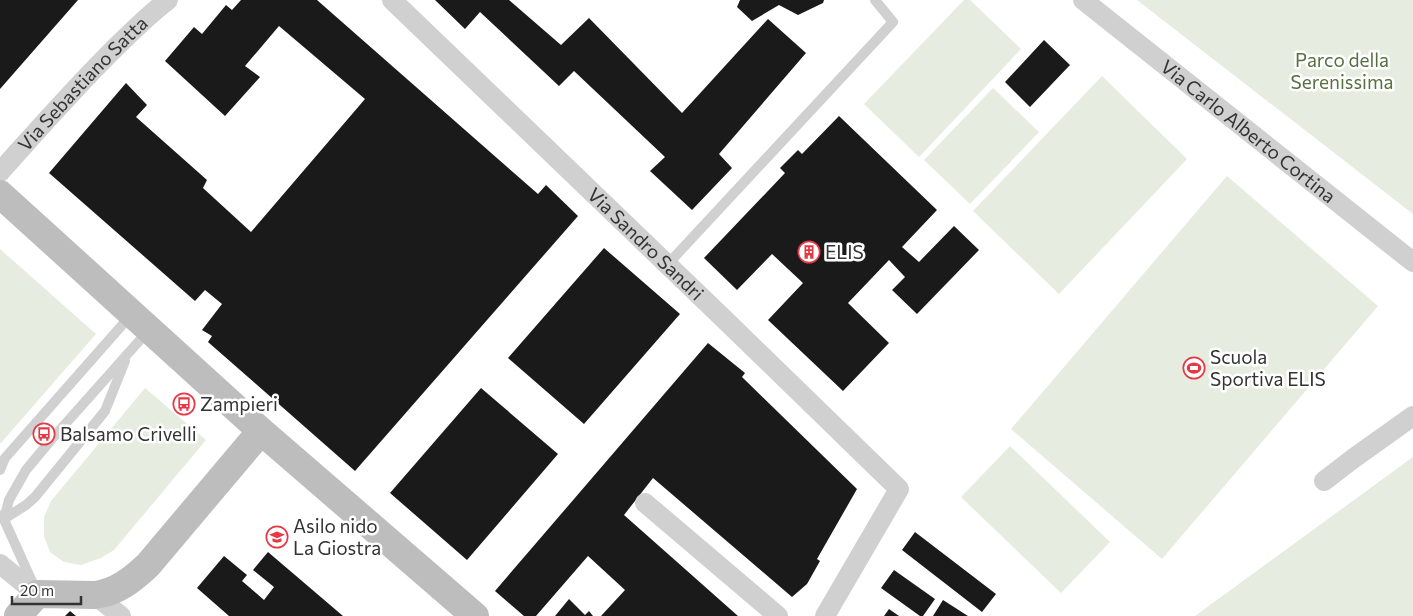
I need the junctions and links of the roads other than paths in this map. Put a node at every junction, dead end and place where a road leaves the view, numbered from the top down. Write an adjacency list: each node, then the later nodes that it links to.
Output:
1 (168, 0): 5 (street, Via Sebastiano Satta)
2 (392, 0): 8 (street, Via Sandro Sandri)
3 (876, 0): 8 (lane)
4 (1084, 0): 7 (street, Via Carlo Alberto Cortina)
5 (0, 172)
6 (0, 194): 9 (street)
7 (1413, 262)
8 (667, 265): 25 (street, Via Sandro Sandri)
9 (140, 322): 10 (lane); 12 (street); 13 (lane)
10 (128, 355): 17 (lane); 17 (lane)
11 (1413, 416): 14 (street)
12 (261, 431): 20 (street); 21 (street)
13 (0, 470)
14 (1324, 481)
15 (645, 503): 24 (street)
16 (0, 508): 17 (lane)
17 (4, 519): 19 (lane)
18 (0, 564): 19 (street)
19 (37, 594): 20 (street); 22 (street)
20 (95, 595): 23 (street)
21 (467, 614)
22 (18, 616)
23 (120, 616)
24 (778, 616)
25 (825, 616)

